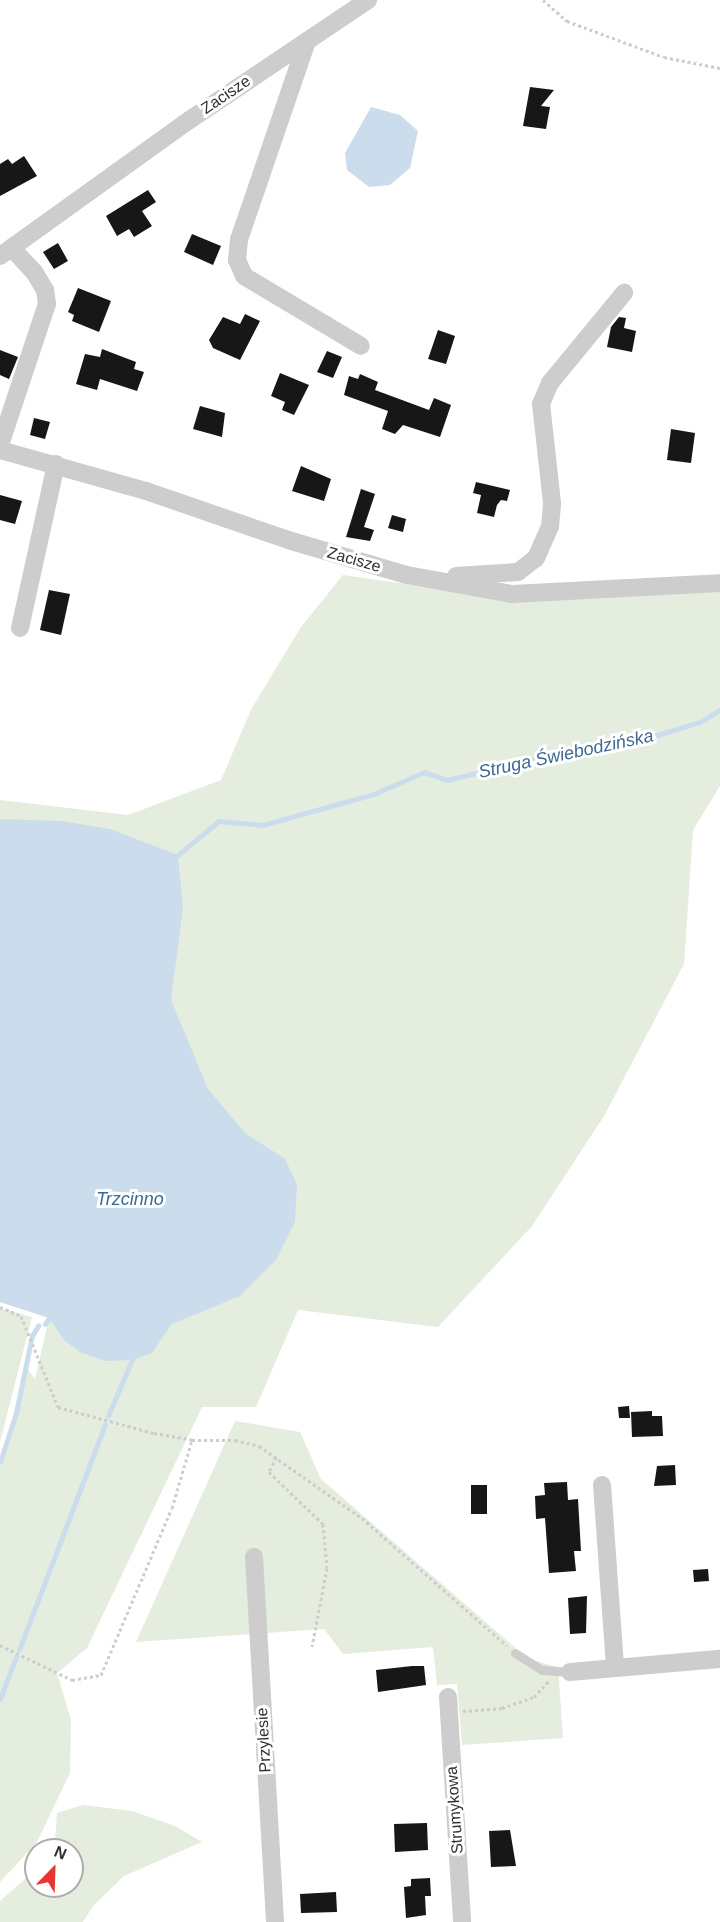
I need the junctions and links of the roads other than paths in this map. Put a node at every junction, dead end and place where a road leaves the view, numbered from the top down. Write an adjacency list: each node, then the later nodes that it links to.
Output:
1 (368, 0): 2 (street, Zacisze)
2 (307, 41): 3 (street, Zacisze); 5 (street)
3 (6, 252): 6 (street)
4 (624, 293): 9 (street)
5 (361, 346)
6 (0, 445)
7 (0, 450): 8 (street, Zacisze)
8 (56, 464): 9 (street, Zacisze); 11 (street)
9 (446, 581): 10 (street, Zacisze)
10 (720, 584)
11 (20, 628)
12 (602, 1485): 16 (street)
13 (254, 1557): 19 (street, Przylesie)
14 (514, 1653): 17 (lane)
15 (720, 1659): 16 (street)
16 (615, 1668): 17 (street)
17 (564, 1672)
18 (448, 1704): 20 (street, Strumykowa)
19 (275, 1922)
20 (462, 1922)

